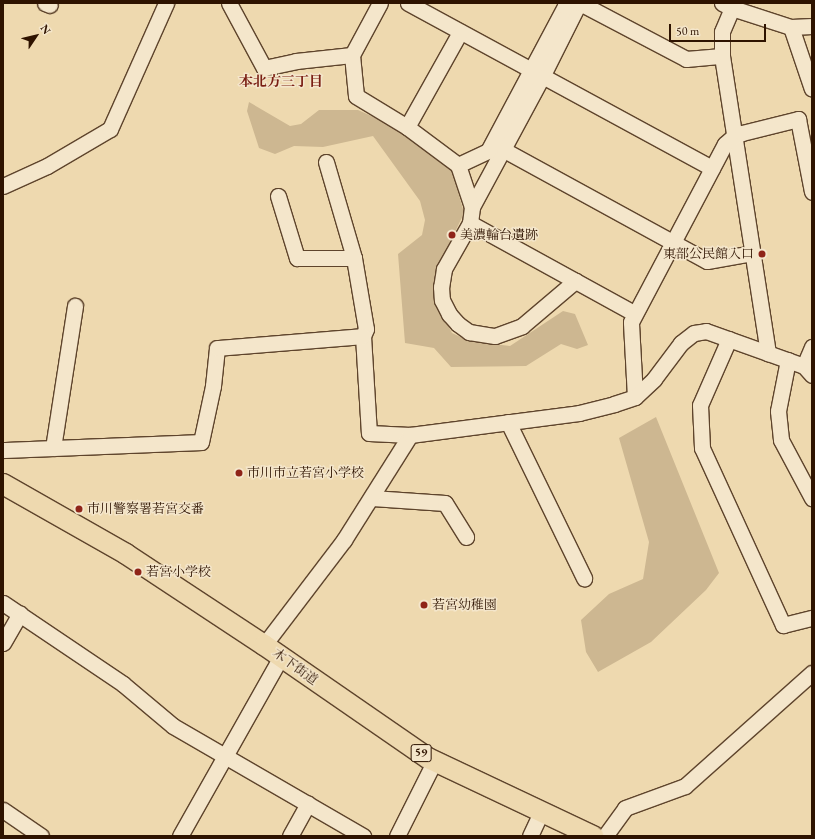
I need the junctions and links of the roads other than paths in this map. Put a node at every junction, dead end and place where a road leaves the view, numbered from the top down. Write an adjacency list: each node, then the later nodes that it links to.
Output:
1 (166, 3): 22 (street)
2 (380, 3): 12 (street)
3 (408, 3): 11 (street)
4 (569, 3): 14 (street)
5 (574, 3): 14 (street)
6 (580, 3): 13 (street)
7 (234, 6): 12 (street)
8 (727, 6): 10 (street); 13 (street)
9 (812, 26): 10 (street)
10 (791, 27): 15 (street)
11 (460, 32): 14 (street); 16 (street)
12 (352, 55): 16 (street)
13 (722, 56): 17 (street)
14 (537, 74): 18 (street); 20 (street); 21 (street)
15 (812, 88)
16 (408, 127): 20 (street)
17 (733, 137): 21 (street); 23 (street); 28 (street)
18 (504, 150): 25 (street); 27 (street)
19 (326, 162): 29 (street)
20 (458, 165): 25 (street)
21 (712, 168): 27 (street)
22 (3, 186)
23 (812, 192)
24 (278, 196): 29 (street)
25 (472, 207): 26 (street)
26 (470, 223): 30 (street); 30 (street)
27 (672, 242): 28 (street); 32 (street)
28 (753, 253): 36 (street)
29 (354, 258): 33 (street)
30 (575, 281): 32 (street)
31 (74, 306): 42 (street)
32 (634, 313): 39 (street)
33 (363, 336): 41 (street); 42 (street)
34 (729, 339): 36 (street); 39 (street); 51 (street)
35 (812, 347): 38 (street)
36 (768, 353): 37 (street)
37 (788, 360): 38 (street); 46 (street)
38 (808, 371)
39 (635, 397): 40 (street)
40 (508, 422): 41 (street); 48 (street)
41 (410, 435): 45 (street)
42 (53, 448): 43 (street)
43 (3, 450)
44 (3, 484): 53 (main road, 木下街道 / 59)
45 (372, 498): 47 (street); 53 (street)
46 (812, 498)
47 (466, 536)
48 (584, 578)
49 (3, 603): 50 (street)
50 (20, 614): 52 (street); 56 (street)
51 (812, 618)
52 (3, 643)
53 (264, 645): 54 (main road, 木下街道 / 59)
54 (281, 657): 56 (street); 57 (main road, 木下街道 / 59)
55 (812, 673): 68 (street)
56 (225, 756): 58 (street); 62 (street)
57 (435, 760): 60 (main road, 木下街道 / 59); 65 (street)
58 (308, 804): 63 (street); 64 (street)
59 (3, 810): 61 (street)
60 (541, 812): 66 (street); 67 (main road, 木下街道 / 59)
61 (41, 836)
62 (180, 836)
63 (290, 836)
64 (363, 836)
65 (397, 836)
66 (530, 836)
67 (593, 836)
68 (605, 836)

